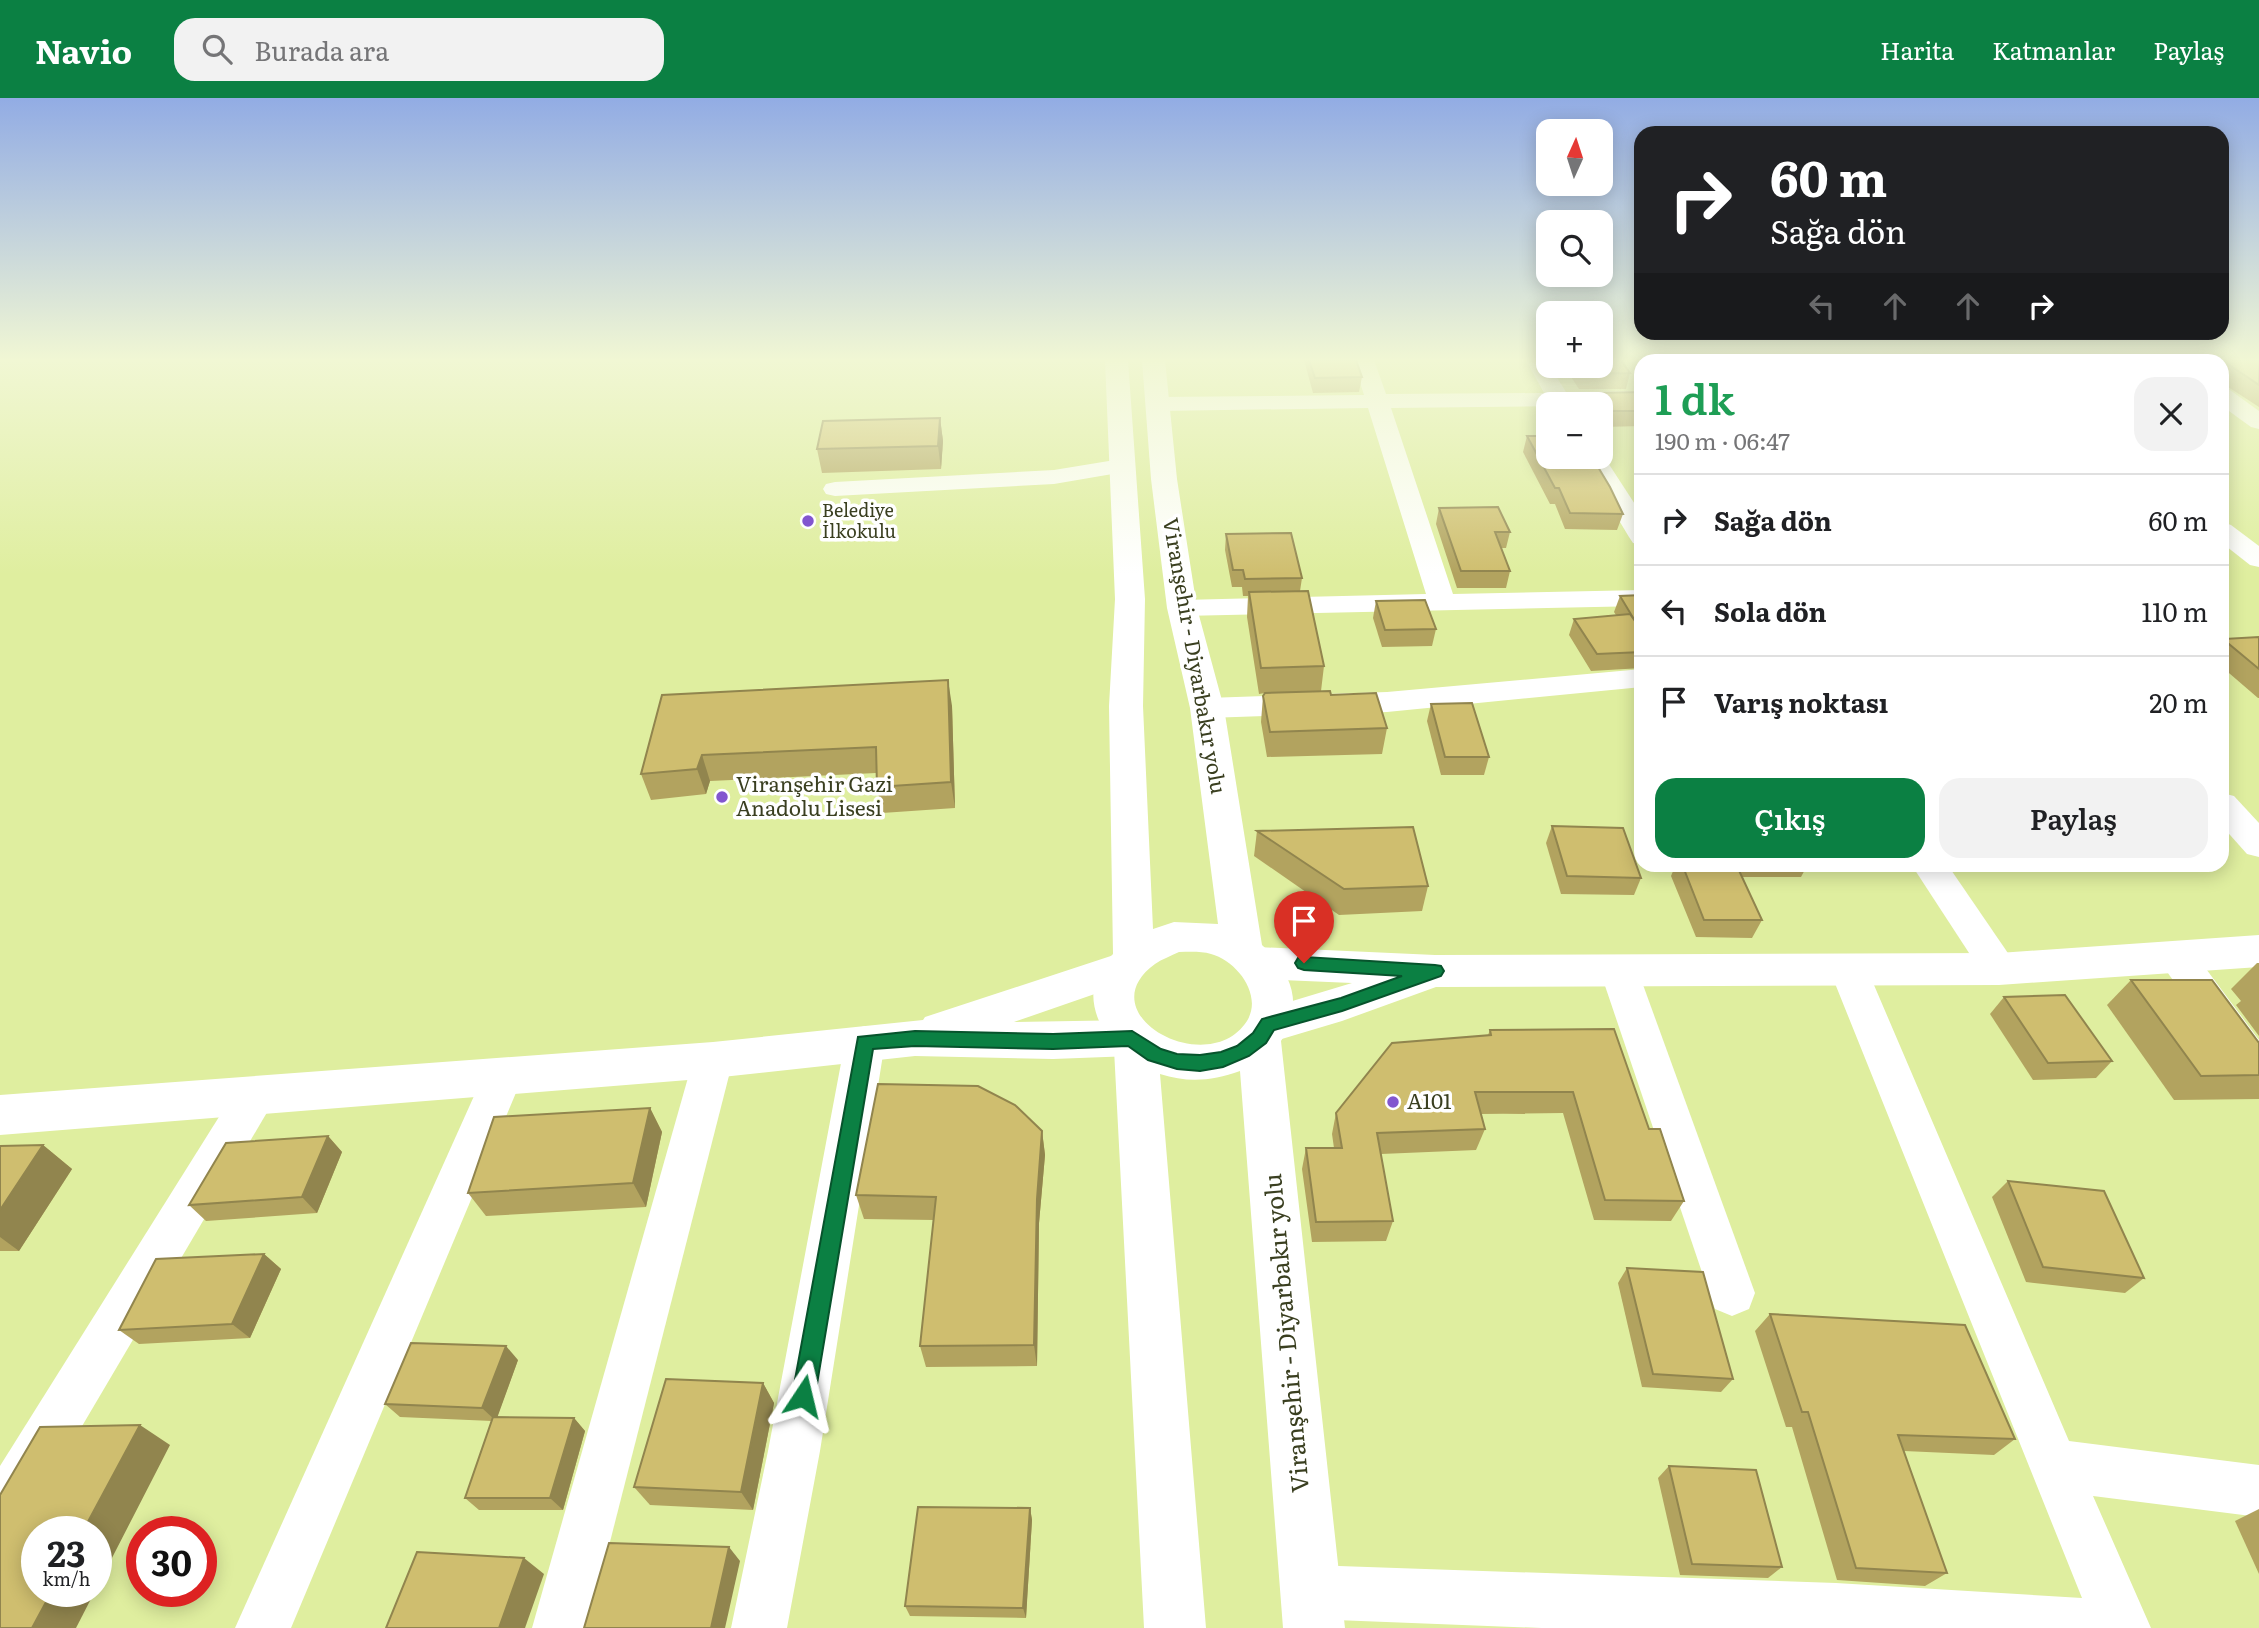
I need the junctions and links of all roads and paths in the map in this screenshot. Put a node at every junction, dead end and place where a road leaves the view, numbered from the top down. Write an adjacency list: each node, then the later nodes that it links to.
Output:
1 (1119, 431): 4 (main road)
2 (1160, 431): 12 (main road, Viranşehir - Diyarbakır yolu)
3 (1386, 431): 11 (street)
4 (1121, 466): 6 (street); 21 (main road)
5 (1600, 469): 7 (street)
6 (835, 489)
7 (1634, 524)
8 (2229, 535): 9 (street)
9 (2259, 559)
10 (1634, 598): 11 (street)
11 (1443, 604): 12 (street)
12 (1182, 608): 14 (main road, Viranşehir - Diyarbakır yolu)
13 (1634, 679): 14 (street)
14 (1207, 708): 20 (main road, Viranşehir - Diyarbakır yolu)
15 (2229, 812): 16 (street)
16 (2259, 845)
17 (1933, 872): 22 (street)
18 (2259, 951): 19 (main road)
19 (2176, 956): 22 (main road); 31 (street)
20 (1250, 957): 21 (main road); 23 (main road); 26 (main road)
21 (1128, 962): 27 (main road); 28 (main road)
22 (1999, 969): 25 (main road)
23 (1435, 971): 24 (main road); 26 (main road)
24 (1619, 971): 25 (main road); 35 (street)
25 (1849, 971): 36 (street)
26 (1264, 1031): 28 (main road); 39 (main road, Viranşehir - Diyarbakır yolu)
27 (915, 1038): 28 (main road); 29 (main road)
28 (1134, 1041): 43 (main road)
29 (865, 1042): 30 (main road); 42 (street)
30 (713, 1060): 32 (main road); 41 (street)
31 (2259, 1070)
32 (503, 1076): 33 (main road); 40 (street)
33 (254, 1097): 34 (main road); 38 (street)
34 (0, 1115)
35 (1732, 1293)
36 (2053, 1465): 37 (street); 44 (street)
37 (2259, 1491)
38 (0, 1514)
39 (1312, 1610): 44 (street)
40 (263, 1628)
41 (560, 1628)
42 (759, 1628)
43 (1175, 1628)
44 (2123, 1628)

